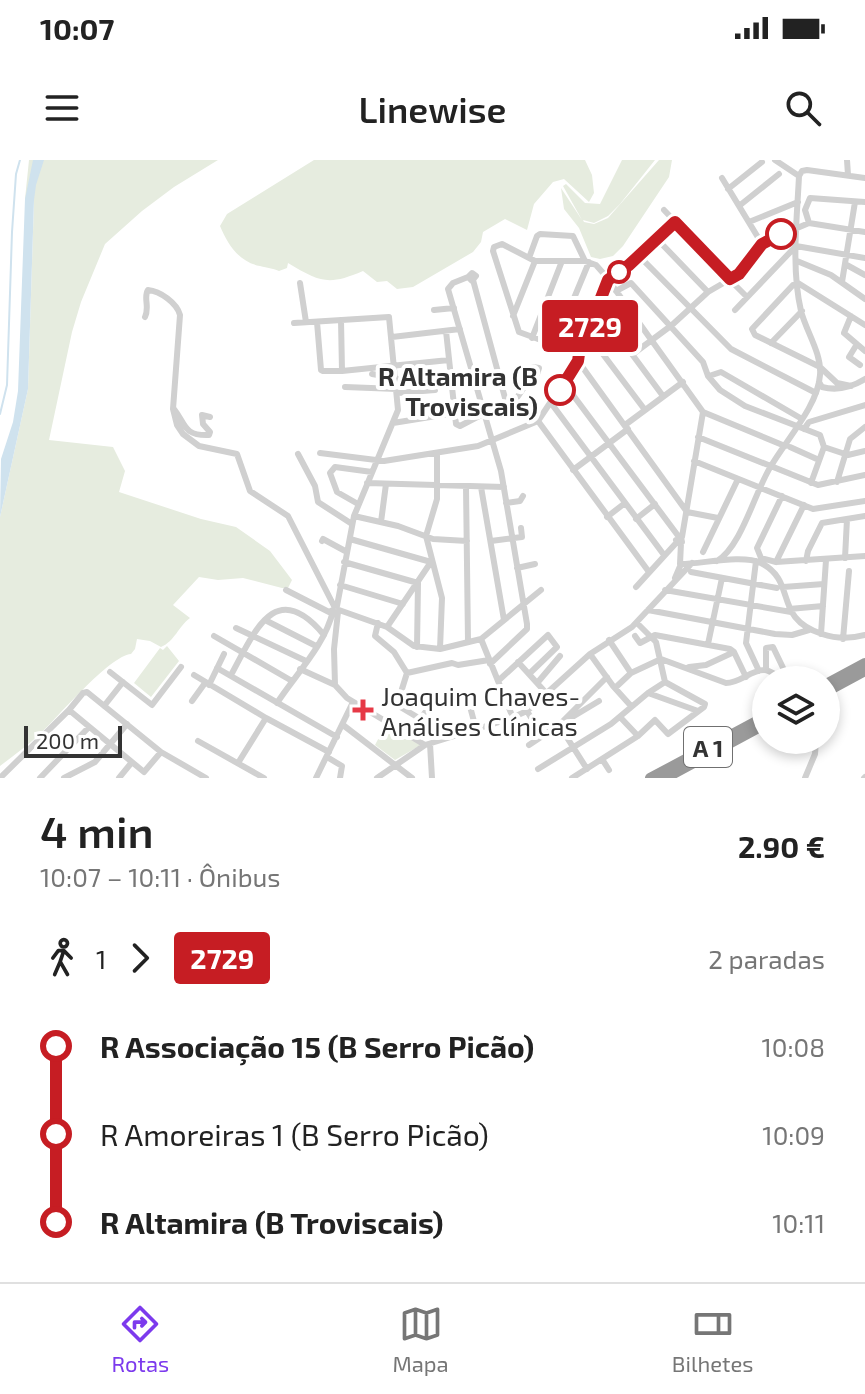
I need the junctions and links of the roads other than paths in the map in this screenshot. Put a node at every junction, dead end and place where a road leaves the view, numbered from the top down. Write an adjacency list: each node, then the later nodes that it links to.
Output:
1 (775, 160): 6 (street)
2 (847, 160): 5 (street)
3 (762, 162): 9 (street)
4 (779, 174): 13 (street)
5 (848, 175): 6 (street); 7 (street)
6 (799, 176): 10 (street)
7 (862, 177)
8 (722, 178): 9 (street)
9 (728, 189): 13 (street)
10 (798, 202): 16 (street); 18 (street)
11 (855, 202): 12 (street); 17 (street); 19 (street)
12 (865, 202)
13 (739, 206): 16 (street)
14 (664, 210): 15 (street)
15 (675, 222): 21 (street); 33 (street)
16 (749, 222): 22 (street)
17 (809, 223): 18 (street); 19 (street)
18 (798, 228): 22 (street); 23 (street)
19 (849, 228): 20 (street); 24 (street)
20 (865, 232)
21 (657, 239): 25 (street); 39 (street)
22 (762, 244): 33 (street)
23 (796, 246): 24 (street); 30 (street); 40 (street)
24 (846, 253): 26 (street); 31 (street)
25 (639, 256): 34 (street); 44 (street)
26 (865, 258)
27 (532, 259): 28 (street); 29 (street); 48 (street); 48 (street)
28 (562, 261): 29 (street); 61 (street)
29 (587, 261): 34 (street); 64 (street)
30 (797, 261): 35 (street); 37 (street)
31 (845, 264): 32 (street); 35 (street)
32 (865, 275)
33 (729, 279): 39 (street); 40 (street)
34 (608, 280): 38 (street); 42 (street)
35 (842, 282): 41 (street)
36 (300, 283): 52 (street)
37 (798, 283): 47 (street); 49 (street); 63 (street)
38 (616, 291): 55 (street); 62 (street)
39 (708, 292): 44 (street)
40 (747, 297): 46 (street)
41 (865, 299)
42 (597, 307): 59 (street); 67 (street)
43 (454, 308): 45 (street); 57 (street); 89 (street)
44 (691, 309): 55 (street); 86 (street)
45 (434, 310)
46 (735, 310)
47 (802, 311): 63 (street); 72 (street)
48 (513, 316): 61 (street)
49 (851, 316): 56 (street); 65 (street)
50 (145, 317): 91 (street)
51 (341, 320): 53 (street); 60 (street); 73 (street)
52 (306, 322): 53 (street); 54 (street)
53 (317, 322): 73 (street)
54 (294, 323)
55 (672, 325): 62 (street); 76 (street)
56 (865, 325)
57 (460, 329): 58 (street); 95 (street)
58 (446, 331): 60 (street); 69 (street)
59 (587, 333): 68 (street); 92 (street)
60 (392, 337): 71 (street)
61 (532, 338): 64 (street)
62 (652, 340): 67 (street); 79 (street)
63 (771, 343): 72 (street)
64 (555, 344): 68 (street)
65 (857, 344): 66 (street); 70 (street)
66 (865, 351)
67 (633, 354): 87 (street)
68 (578, 358): 81 (street); 100 (street)
69 (449, 360): 71 (street); 94 (street)
70 (860, 365)
71 (394, 367): 73 (street); 77 (street)
72 (820, 367): 80 (street)
73 (342, 371)
74 (372, 374): 77 (street)
75 (533, 374): 89 (street)
76 (709, 376): 97 (street); 101 (street)
77 (396, 378): 85 (street)
78 (865, 379): 82 (street)
79 (683, 382): 87 (street); 93 (street)
80 (825, 382): 82 (street); 82 (street); 86 (street)
81 (564, 383): 88 (street); 105 (street)
82 (851, 386)
83 (345, 387): 85 (street)
84 (435, 390): 85 (street)
85 (397, 391): 99 (street)
86 (816, 393): 97 (street)
87 (663, 396): 92 (street)
88 (551, 403): 98 (street); 113 (street)
89 (512, 405): 98 (street)
90 (865, 405): 101 (street)
91 (173, 409): 96 (street); 185 (street)
92 (645, 410): 100 (street)
93 (703, 412): 103 (street); 106 (street)
94 (455, 413): 95 (street); 99 (street)
95 (483, 414): 104 (street)
96 (210, 417)
97 (802, 419): 101 (street)
98 (536, 421): 104 (street); 118 (street)
99 (393, 423): 116 (street)
100 (627, 427): 105 (street); 140 (street)
101 (801, 427): 106 (street); 107 (street)
102 (865, 427): 112 (street)
103 (698, 437): 115 (street); 117 (street)
104 (492, 440): 110 (street); 130 (street)
105 (609, 444): 113 (street); 138 (street)
106 (788, 447): 114 (street); 117 (street)
107 (824, 447): 112 (street); 114 (street)
108 (865, 451): 112 (street)
109 (320, 453): 116 (street)
110 (437, 453): 116 (street); 127 (street)
111 (298, 454): 148 (street)
112 (845, 454): 122 (street)
113 (591, 457): 118 (street); 136 (street)
114 (819, 460): 124 (street)
115 (694, 461): 121 (street); 140 (street)
116 (375, 462): 119 (street)
117 (770, 466): 124 (street); 131 (street)
118 (573, 470): 143 (street)
119 (371, 473): 123 (street); 125 (street); 137 (street)
120 (865, 475): 122 (street)
121 (738, 479): 131 (street); 144 (street)
122 (837, 482): 124 (street)
123 (367, 483): 125 (street); 137 (street)
124 (811, 483)
125 (376, 484): 126 (street)
126 (386, 484): 127 (street); 147 (street)
127 (437, 485): 128 (street); 150 (street)
128 (466, 486): 129 (street); 155 (street)
129 (481, 487): 130 (street); 156 (street)
130 (504, 487): 135 (street)
131 (760, 487): 133 (street); 159 (street)
132 (523, 496): 135 (street)
133 (782, 496): 139 (street); 168 (street)
134 (865, 501): 139 (street)
135 (506, 503): 152 (street)
136 (625, 503): 143 (street); 145 (street)
137 (358, 504): 141 (street)
138 (655, 504): 145 (street); 153 (street)
139 (804, 505): 168 (street)
140 (687, 512): 144 (street); 153 (street)
141 (354, 516): 147 (street); 148 (street)
142 (865, 516): 146 (street)
143 (607, 517): 173 (street)
144 (718, 518): 158 (street)
145 (636, 519): 160 (street)
146 (847, 519): 162 (street); 165 (street)
147 (381, 522): 150 (street)
148 (352, 524): 151 (street)
149 (521, 528): 152 (street)
150 (426, 536): 155 (street); 167 (street)
151 (350, 539): 157 (street); 167 (street)
152 (511, 539): 156 (street); 171 (street)
153 (680, 540): 160 (street); 170 (street)
154 (322, 541): 157 (street)
155 (467, 541): 214 (street)
156 (491, 541): 195 (street)
157 (347, 552): 166 (street)
158 (703, 552)
159 (729, 554): 164 (street); 170 (street)
160 (664, 555): 173 (street)
161 (865, 556): 162 (street)
162 (845, 558): 163 (street)
163 (826, 560): 165 (street); 176 (street)
164 (756, 561): 175 (street); 179 (street)
165 (806, 561): 168 (street)
166 (344, 562): 177 (street); 180 (street)
167 (431, 562): 180 (street); 218 (street)
168 (774, 562)
169 (535, 564): 171 (street)
170 (685, 567): 174 (street); 183 (street)
171 (517, 568): 188 (street)
172 (849, 571): 212 (street)
173 (649, 572): 178 (street)
174 (722, 578): 175 (street); 186 (street)
175 (753, 584): 179 (street); 189 (street)
176 (824, 584): 179 (street); 190 (street)
177 (340, 585): 184 (street); 187 (street)
178 (636, 587)
179 (780, 587): 193 (street)
180 (417, 589): 187 (street); 217 (street)
181 (286, 590): 191 (street)
182 (541, 590): 188 (street)
183 (665, 590): 186 (street); 192 (street)
184 (338, 594): 185 (street); 191 (street)
185 (328, 595): 191 (street)
186 (717, 600): 189 (street); 196 (street)
187 (403, 604): 200 (street)
188 (523, 604): 195 (street); 226 (street)
189 (752, 605): 193 (street); 202 (street)
190 (823, 606): 193 (street); 204 (street)
191 (336, 609): 197 (street); 205 (street); 252 (street)
192 (648, 610): 196 (street); 198 (street)
193 (790, 611): 203 (street)
194 (265, 620): 205 (street); 209 (street); 216 (street)
195 (504, 620): 211 (street)
196 (713, 622): 202 (street); 215 (street)
197 (378, 623): 200 (street); 237 (street)
198 (637, 623): 206 (street); 213 (street)
199 (865, 624): 207 (street)
200 (387, 627): 217 (street)
201 (236, 628): 209 (street)
202 (748, 629): 203 (street); 229 (street)
203 (809, 630): 204 (street)
204 (821, 634): 212 (street)
205 (324, 635): 216 (street)
206 (651, 635): 210 (street); 215 (street); 224 (street)
207 (865, 635): 212 (street)
208 (214, 636): 221 (street)
209 (253, 636): 221 (street); 225 (street)
210 (635, 636)
211 (481, 639): 214 (street); 226 (street)
212 (843, 639)
213 (609, 640): 222 (street); 238 (street)
214 (468, 642): 218 (street)
215 (708, 644): 219 (street)
216 (316, 646): 225 (street)
217 (417, 647): 218 (street)
218 (440, 649)
219 (734, 652): 231 (street); 244 (street)
220 (224, 654): 236 (street)
221 (243, 654): 236 (street); 245 (street)
222 (590, 654): 243 (street); 255 (street)
223 (560, 656): 248 (street)
224 (661, 659): 231 (street); 238 (street); 249 (street)
225 (306, 661): 232 (street)
226 (490, 662): 237 (street); 246 (street)
227 (518, 662): 239 (street); 239 (street); 246 (street)
228 (865, 663): 242 (highway)
229 (760, 666)
230 (181, 667): 247 (street)
231 (686, 667): 244 (street)
232 (300, 669): 245 (street); 252 (street)
233 (763, 670): 233 (street)
234 (865, 671): 250 (highway)
235 (110, 672): 247 (street)
236 (224, 672): 251 (street); 259 (street)
237 (407, 673): 269 (street)
238 (631, 673): 253 (street)
239 (529, 674): 248 (street)
240 (194, 675): 251 (street)
241 (752, 675): 244 (street)
242 (840, 676)
243 (607, 677): 253 (street); 273 (street)
244 (746, 677)
245 (292, 681): 259 (street)
246 (498, 681): 268 (street)
247 (123, 682): 260 (street)
248 (538, 682): 255 (street)
249 (665, 682): 254 (street); 264 (street)
250 (840, 684)
251 (210, 686): 256 (street); 267 (street)
252 (337, 687): 258 (street)
253 (615, 688): 261 (street)
254 (648, 693): 261 (street); 264 (street)
255 (547, 694): 263 (street)
256 (192, 701)
257 (599, 701): 273 (street)
258 (353, 702): 272 (street); 284 (street)
259 (277, 703): 265 (street)
260 (104, 706): 262 (street); 271 (street)
261 (631, 706): 266 (street)
262 (69, 710): 274 (street); 297 (street)
263 (527, 711): 268 (street); 279 (street)
264 (698, 711): 280 (street)
265 (302, 717): 277 (street); 281 (street)
266 (620, 717): 280 (street); 286 (street)
267 (266, 718): 277 (street); 292 (street)
268 (513, 718): 275 (street)
269 (420, 719): 275 (street); 278 (street)
270 (752, 723): 309 (highway, A 1)
271 (127, 724): 283 (street); 287 (street)
272 (343, 725): 281 (street); 293 (street)
273 (559, 725): 279 (street); 286 (street)
274 (89, 727): 283 (street); 298 (street)
275 (476, 729): 278 (street)
276 (752, 732): 310 (highway, A 1)
277 (293, 733): 288 (street)
278 (449, 736): 284 (street)
279 (542, 736): 285 (street)
280 (638, 736): 290 (street)
281 (337, 737): 288 (street)
282 (198, 741): 292 (street)
283 (111, 744): 291 (street); 299 (street)
284 (428, 744): 293 (street); 307 (street)
285 (529, 745)
286 (573, 748): 294 (street); 295 (street)
287 (161, 752): 291 (street); 301 (street)
288 (328, 754): 303 (street); 304 (street)
289 (815, 754): 311 (street)
290 (602, 759): 295 (street); 296 (street)
291 (132, 762): 300 (street)
292 (238, 763): 302 (street)
293 (394, 764): 305 (street); 306 (street)
294 (538, 769)
295 (587, 769): 308 (street)
296 (609, 770)
297 (0, 778)
298 (40, 778)
299 (64, 778)
300 (119, 778)
301 (206, 778)
302 (264, 778)
303 (316, 778)
304 (340, 778)
305 (377, 778)
306 (412, 778)
307 (432, 778)
308 (572, 778)
309 (650, 778)
310 (666, 778)
311 (805, 778)

